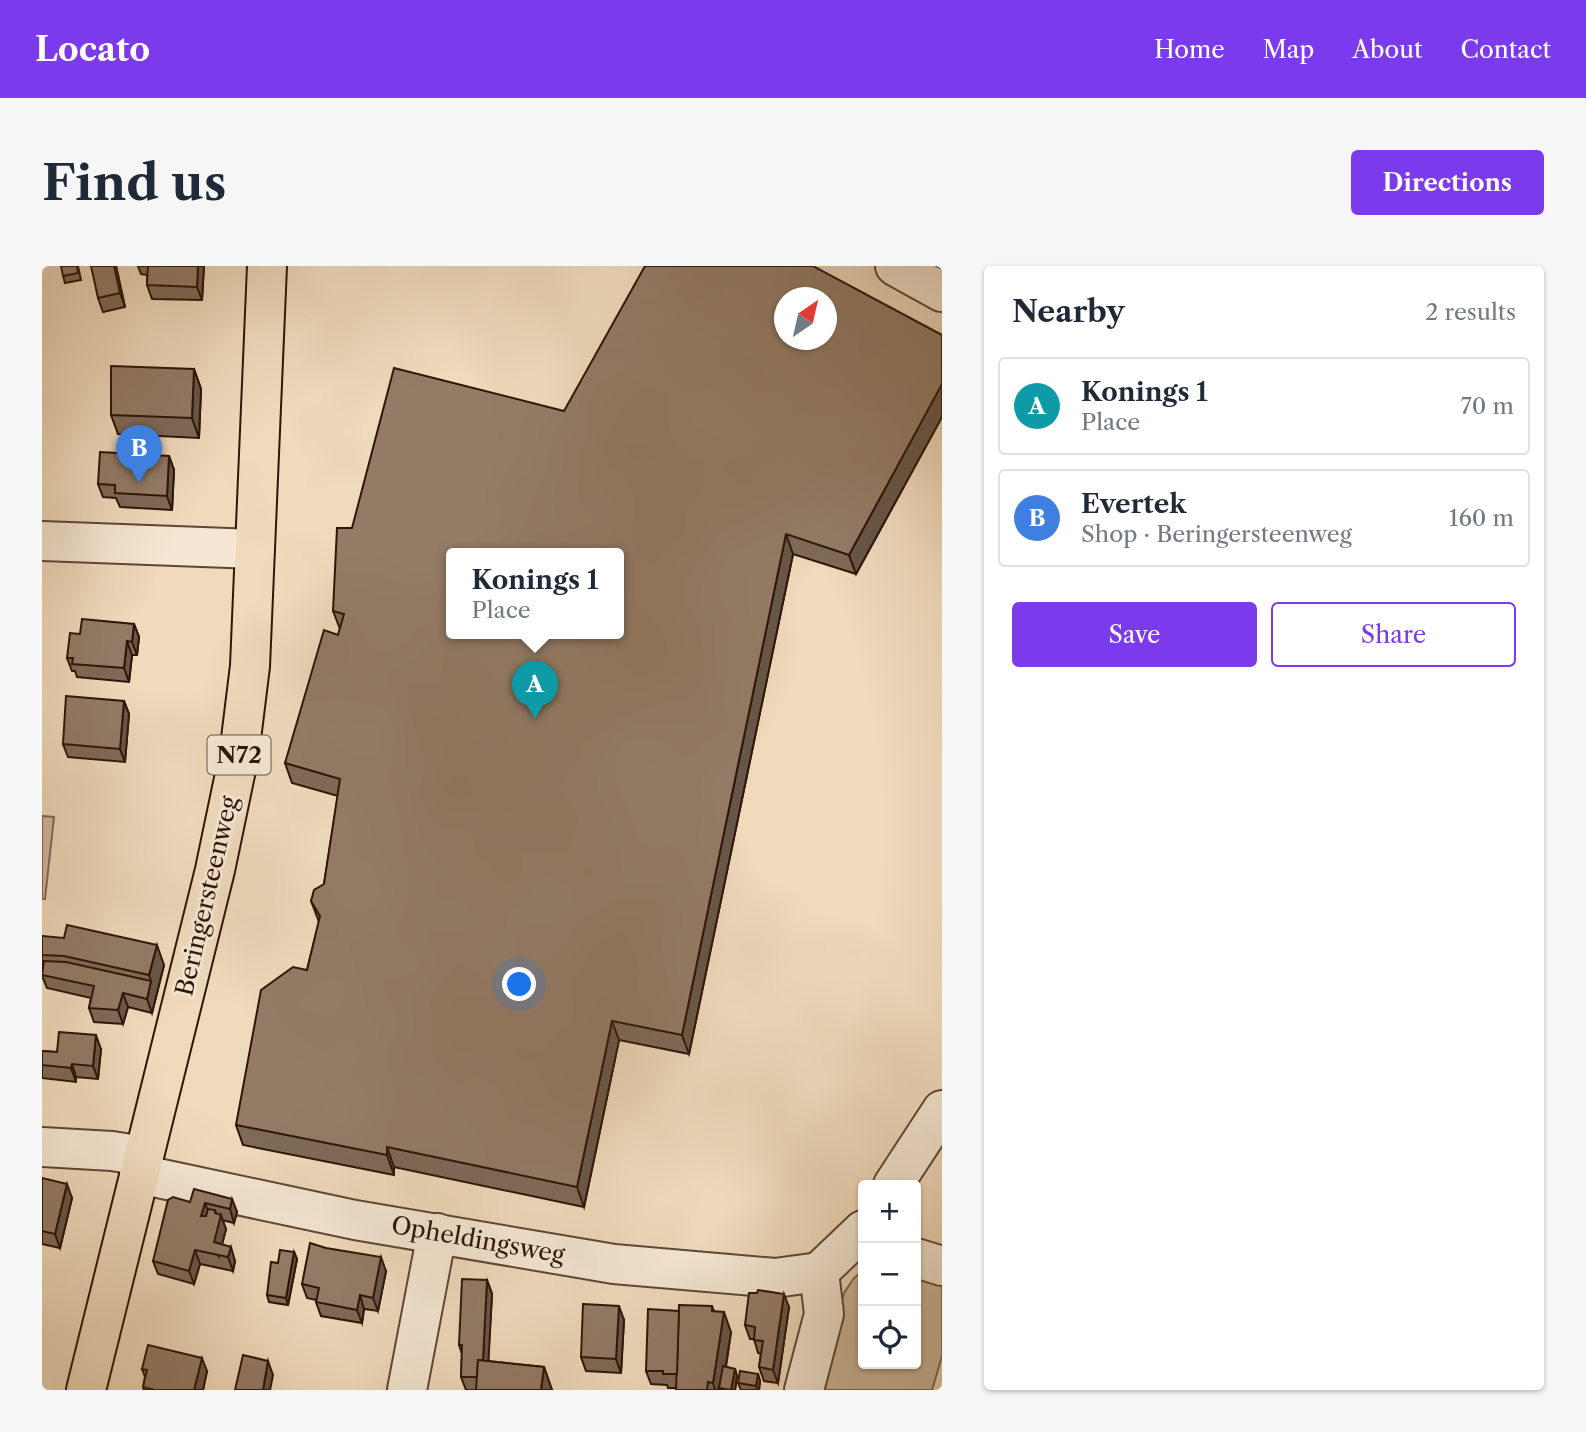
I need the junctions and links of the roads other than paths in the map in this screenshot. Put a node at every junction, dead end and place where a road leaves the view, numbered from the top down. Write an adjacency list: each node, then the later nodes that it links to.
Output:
1 (267, 266): 5 (main road, Beringersteenweg / N72)
2 (895, 266): 3 (street)
3 (942, 292)
4 (42, 541): 5 (street)
5 (255, 549): 8 (main road, Beringersteenweg / N72)
6 (942, 1110): 9 (street)
7 (42, 1147): 8 (street, Opheldingsweg)
8 (141, 1165): 10 (street, Opheldingsweg); 15 (main road, Beringersteenweg / N72)
9 (896, 1180)
10 (437, 1233): 14 (street, Opheldingsweg); 16 (street)
11 (858, 1235): 14 (street)
12 (921, 1260): 13 (street)
13 (942, 1266)
14 (820, 1272): 17 (street)
15 (86, 1390)
16 (407, 1390)
17 (804, 1390)

